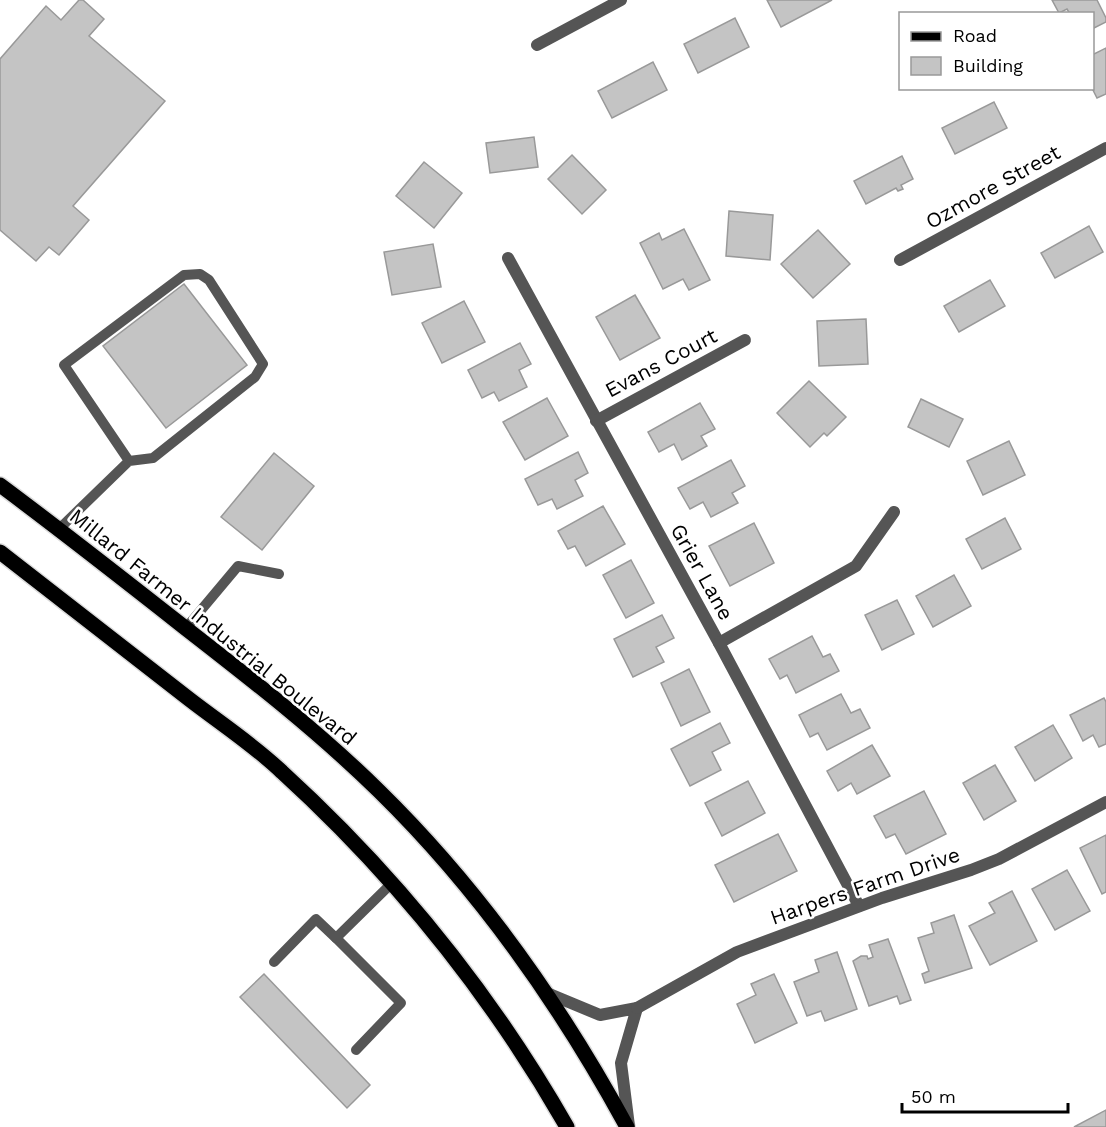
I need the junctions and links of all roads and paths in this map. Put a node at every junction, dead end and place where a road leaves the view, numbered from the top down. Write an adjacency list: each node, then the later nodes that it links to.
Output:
1 (621, 0): 2 (street)
2 (537, 45)
3 (1106, 148): 5 (street, Ozmore Street)
4 (508, 258): 7 (street, Grier Lane)
5 (900, 260)
6 (745, 340): 7 (street, Evans Court)
7 (596, 421): 15 (street, Grier Lane)
8 (129, 460): 8 (lane); 11 (lane)
9 (0, 485): 11 (main road, Millard Farmer Industrial Boulevard)
10 (894, 512): 15 (street)
11 (59, 530): 14 (main road, Millard Farmer Industrial Boulevard)
12 (0, 552): 17 (main road)
13 (279, 574): 14 (lane)
14 (186, 628): 21 (main road, Millard Farmer Industrial Boulevard)
15 (719, 642): 18 (street, Grier Lane)
16 (1106, 802): 18 (street, Harpers Farm Drive)
17 (393, 882): 19 (lane); 24 (main road)
18 (859, 906): 22 (street, Harpers Farm Drive)
19 (336, 938): 20 (lane); 23 (lane)
20 (274, 962)
21 (547, 993): 22 (street, Harpers Farm Drive); 25 (main road, Millard Farmer Industrial Boulevard)
22 (637, 1008): 25 (street)
23 (356, 1050)
24 (567, 1127)
25 (628, 1127)

